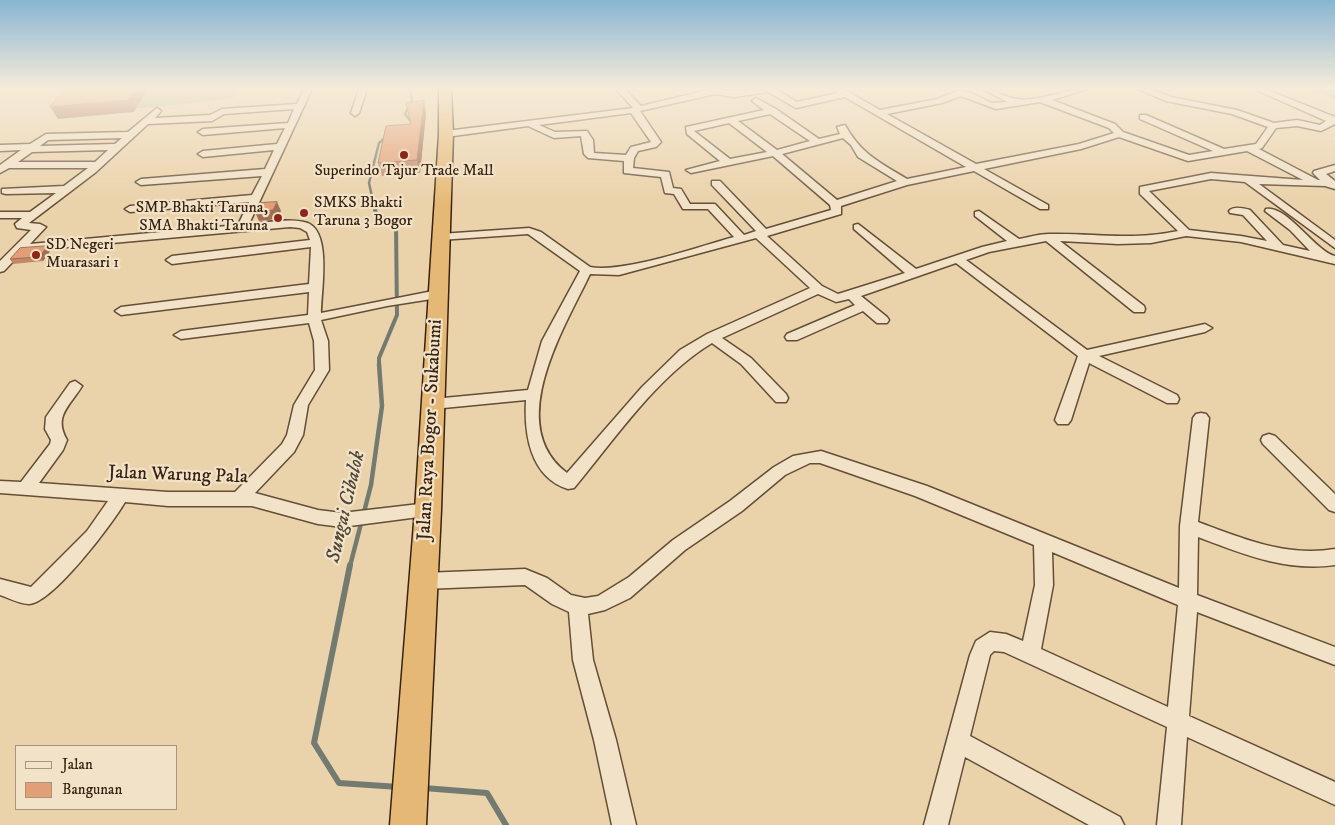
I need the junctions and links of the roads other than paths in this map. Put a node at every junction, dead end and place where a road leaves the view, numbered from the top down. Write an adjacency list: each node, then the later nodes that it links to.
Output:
1 (140, 128): 18 (street)
2 (260, 128): 15 (street)
3 (291, 128): 24 (street)
4 (446, 128): 16 (highway, Jalan Raya Bogor - Sukabumi)
5 (501, 128): 16 (street)
6 (538, 128): 29 (street)
7 (647, 128): 29 (street)
8 (696, 128): 20 (street)
9 (740, 128): 27 (street)
10 (797, 128): 19 (street)
11 (905, 128): 35 (street)
12 (1114, 128): 17 (street)
13 (1167, 128): 26 (street)
14 (1272, 128): 25 (street)
15 (203, 132)
16 (446, 134): 61 (highway, Jalan Raya Bogor - Sukabumi)
17 (1119, 134): 30 (street); 35 (street)
18 (133, 135): 21 (street); 23 (street)
19 (818, 142): 27 (street); 42 (street)
20 (709, 146): 31 (street); 34 (street)
21 (119, 147): 23 (street); 32 (street)
22 (0, 148): 23 (street)
23 (31, 148): 33 (street)
24 (280, 148): 28 (street); 38 (street)
25 (1249, 148): 26 (street); 43 (street)
26 (1223, 152): 30 (street)
27 (775, 153): 31 (street); 49 (street)
28 (203, 154)
29 (629, 158): 63 (street)
30 (1191, 158): 39 (street)
31 (729, 163): 34 (street)
32 (97, 165): 33 (street); 46 (street)
33 (4, 168)
34 (705, 168): 37 (street)
35 (976, 168): 42 (street); 50 (street)
36 (1335, 168): 45 (street)
37 (691, 170)
38 (269, 172): 41 (street); 48 (street)
39 (1211, 176): 40 (street); 60 (street)
40 (1246, 179): 43 (street); 66 (street)
41 (140, 182)
42 (904, 182): 49 (street)
43 (1314, 182): 45 (street)
44 (716, 183): 59 (street)
45 (1334, 186)
46 (68, 189): 47 (street); 56 (street)
47 (6, 191)
48 (257, 198): 51 (street); 58 (street)
49 (835, 204): 59 (street)
50 (1044, 207)
51 (130, 209)
52 (1234, 211): 67 (street)
53 (1270, 211): 69 (street)
54 (979, 214): 64 (street)
55 (0, 215): 56 (street)
56 (30, 215): 68 (street)
57 (858, 227): 76 (street)
58 (242, 228): 65 (street); 68 (street)
59 (761, 233): 63 (street); 78 (street)
60 (1186, 233): 62 (street); 67 (street)
61 (440, 237): 75 (street); 79 (highway, Jalan Raya Bogor - Sukabumi)
62 (1048, 237): 64 (street); 82 (street)
63 (741, 238): 75 (street)
64 (1015, 242): 71 (street)
65 (317, 243): 72 (street); 77 (street)
66 (1335, 244)
67 (1279, 247): 69 (street)
68 (17, 252): 70 (street); 74 (street)
69 (1322, 256): 73 (street)
70 (0, 257)
71 (958, 259): 76 (street); 90 (street)
72 (172, 260)
73 (1335, 260)
74 (0, 268)
75 (586, 270): 92 (street)
76 (914, 274): 80 (street)
77 (317, 287): 83 (street); 84 (street)
78 (818, 290): 80 (street); 88 (street)
79 (438, 294): 84 (street); 95 (highway, Jalan Raya Bogor - Sukabumi)
80 (852, 295): 81 (street)
81 (864, 306): 85 (street); 89 (street)
82 (1139, 310)
83 (120, 311)
84 (314, 318): 87 (street); 102 (street)
85 (882, 320)
86 (1206, 328): 90 (street)
87 (181, 335)
88 (712, 337): 92 (street); 93 (street)
89 (792, 337)
90 (1084, 355): 94 (street); 97 (street)
91 (75, 386): 100 (street)
92 (534, 394): 95 (street)
93 (781, 398)
94 (1172, 399)
95 (433, 404): 104 (highway, Jalan Raya Bogor - Sukabumi)
96 (1201, 418): 105 (street)
97 (1064, 420)
98 (1269, 440): 103 (street)
99 (0, 487): 100 (street, Jalan Warung Pala)
100 (26, 488): 101 (street, Jalan Warung Pala)
101 (120, 496): 102 (street, Jalan Warung Pala); 109 (street)
102 (239, 499): 104 (street, Jalan Warung Pala)
103 (1335, 505)
104 (428, 510): 108 (highway, Jalan Raya Bogor - Sukabumi)
105 (1189, 526): 107 (street); 110 (street)
106 (1044, 540): 110 (street); 111 (street); 112 (street)
107 (1335, 557)
108 (423, 581): 111 (street); 117 (highway, Jalan Raya Bogor - Sukabumi)
109 (0, 587)
110 (1188, 600): 113 (street); 114 (street)
111 (578, 605): 118 (street)
112 (1030, 654): 114 (street); 115 (street)
113 (1335, 656)
114 (1176, 720): 116 (street); 121 (street)
115 (959, 742): 119 (street); 120 (street)
116 (1335, 794)
117 (409, 821)
118 (624, 825)
119 (936, 825)
120 (1112, 825)
121 (1169, 825)

